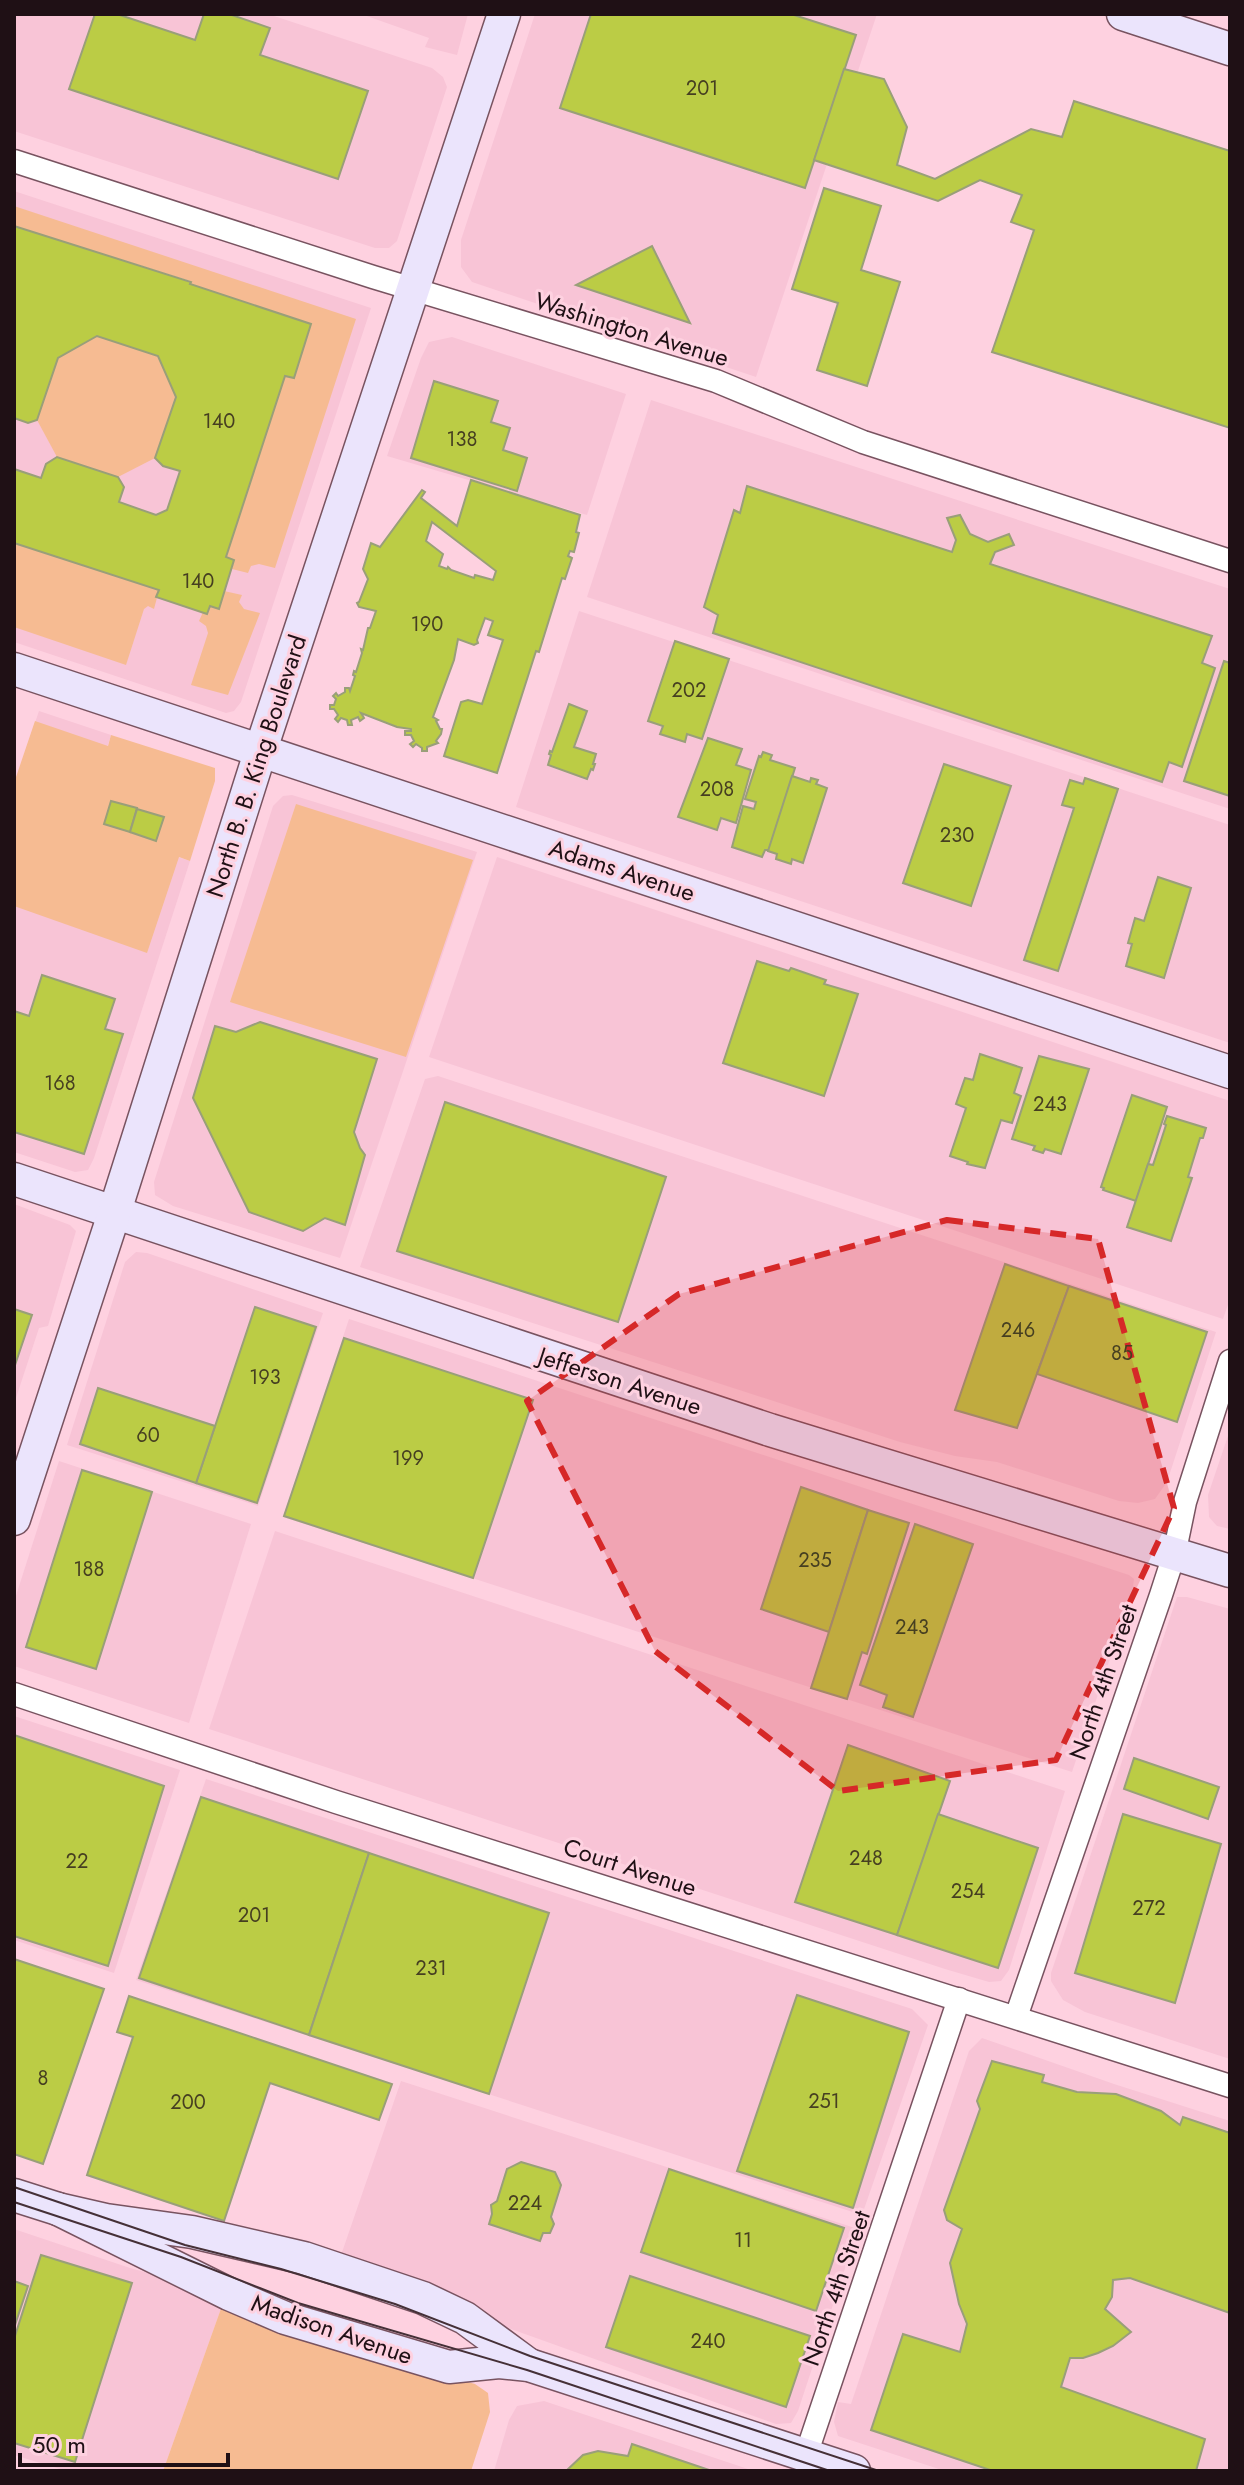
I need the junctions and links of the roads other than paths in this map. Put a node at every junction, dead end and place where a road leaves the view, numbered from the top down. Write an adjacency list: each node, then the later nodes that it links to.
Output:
1 (504, 14): 5 (main road, North B. B. King Boulevard)
2 (1123, 14): 3 (main road)
3 (1230, 49)
4 (14, 161): 5 (street, Washington Avenue)
5 (412, 289): 6 (street, Washington Avenue); 8 (main road, North B. B. King Boulevard)
6 (1230, 561)
7 (14, 669): 8 (main road, Adams Avenue)
8 (261, 750): 9 (main road, Adams Avenue); 11 (main road, North B. B. King Boulevard)
9 (1230, 1072)
10 (14, 1179): 11 (main road, Jefferson Avenue)
11 (114, 1214): 13 (main road, North B. B. King Boulevard); 14 (main road, Jefferson Avenue)
12 (1230, 1361): 14 (street, North 4th Street)
13 (14, 1519)
14 (1174, 1555): 15 (main road, Jefferson Avenue); 18 (street, North 4th Street)
15 (1230, 1571)
16 (14, 1694): 17 (street, Court Avenue)
17 (959, 1999): 18 (street, Court Avenue); 23 (street, North 4th Street)
18 (1016, 2017): 19 (street, Court Avenue)
19 (1230, 2086)
20 (14, 2195): 21 (main road, Madison Avenue)
21 (58, 2209): 22 (main road, Madison Avenue); 22 (main road, Madison Avenue)
22 (529, 2365): 23 (main road, Madison Avenue)
23 (806, 2455): 24 (main road, Madison Avenue)
24 (854, 2471)

